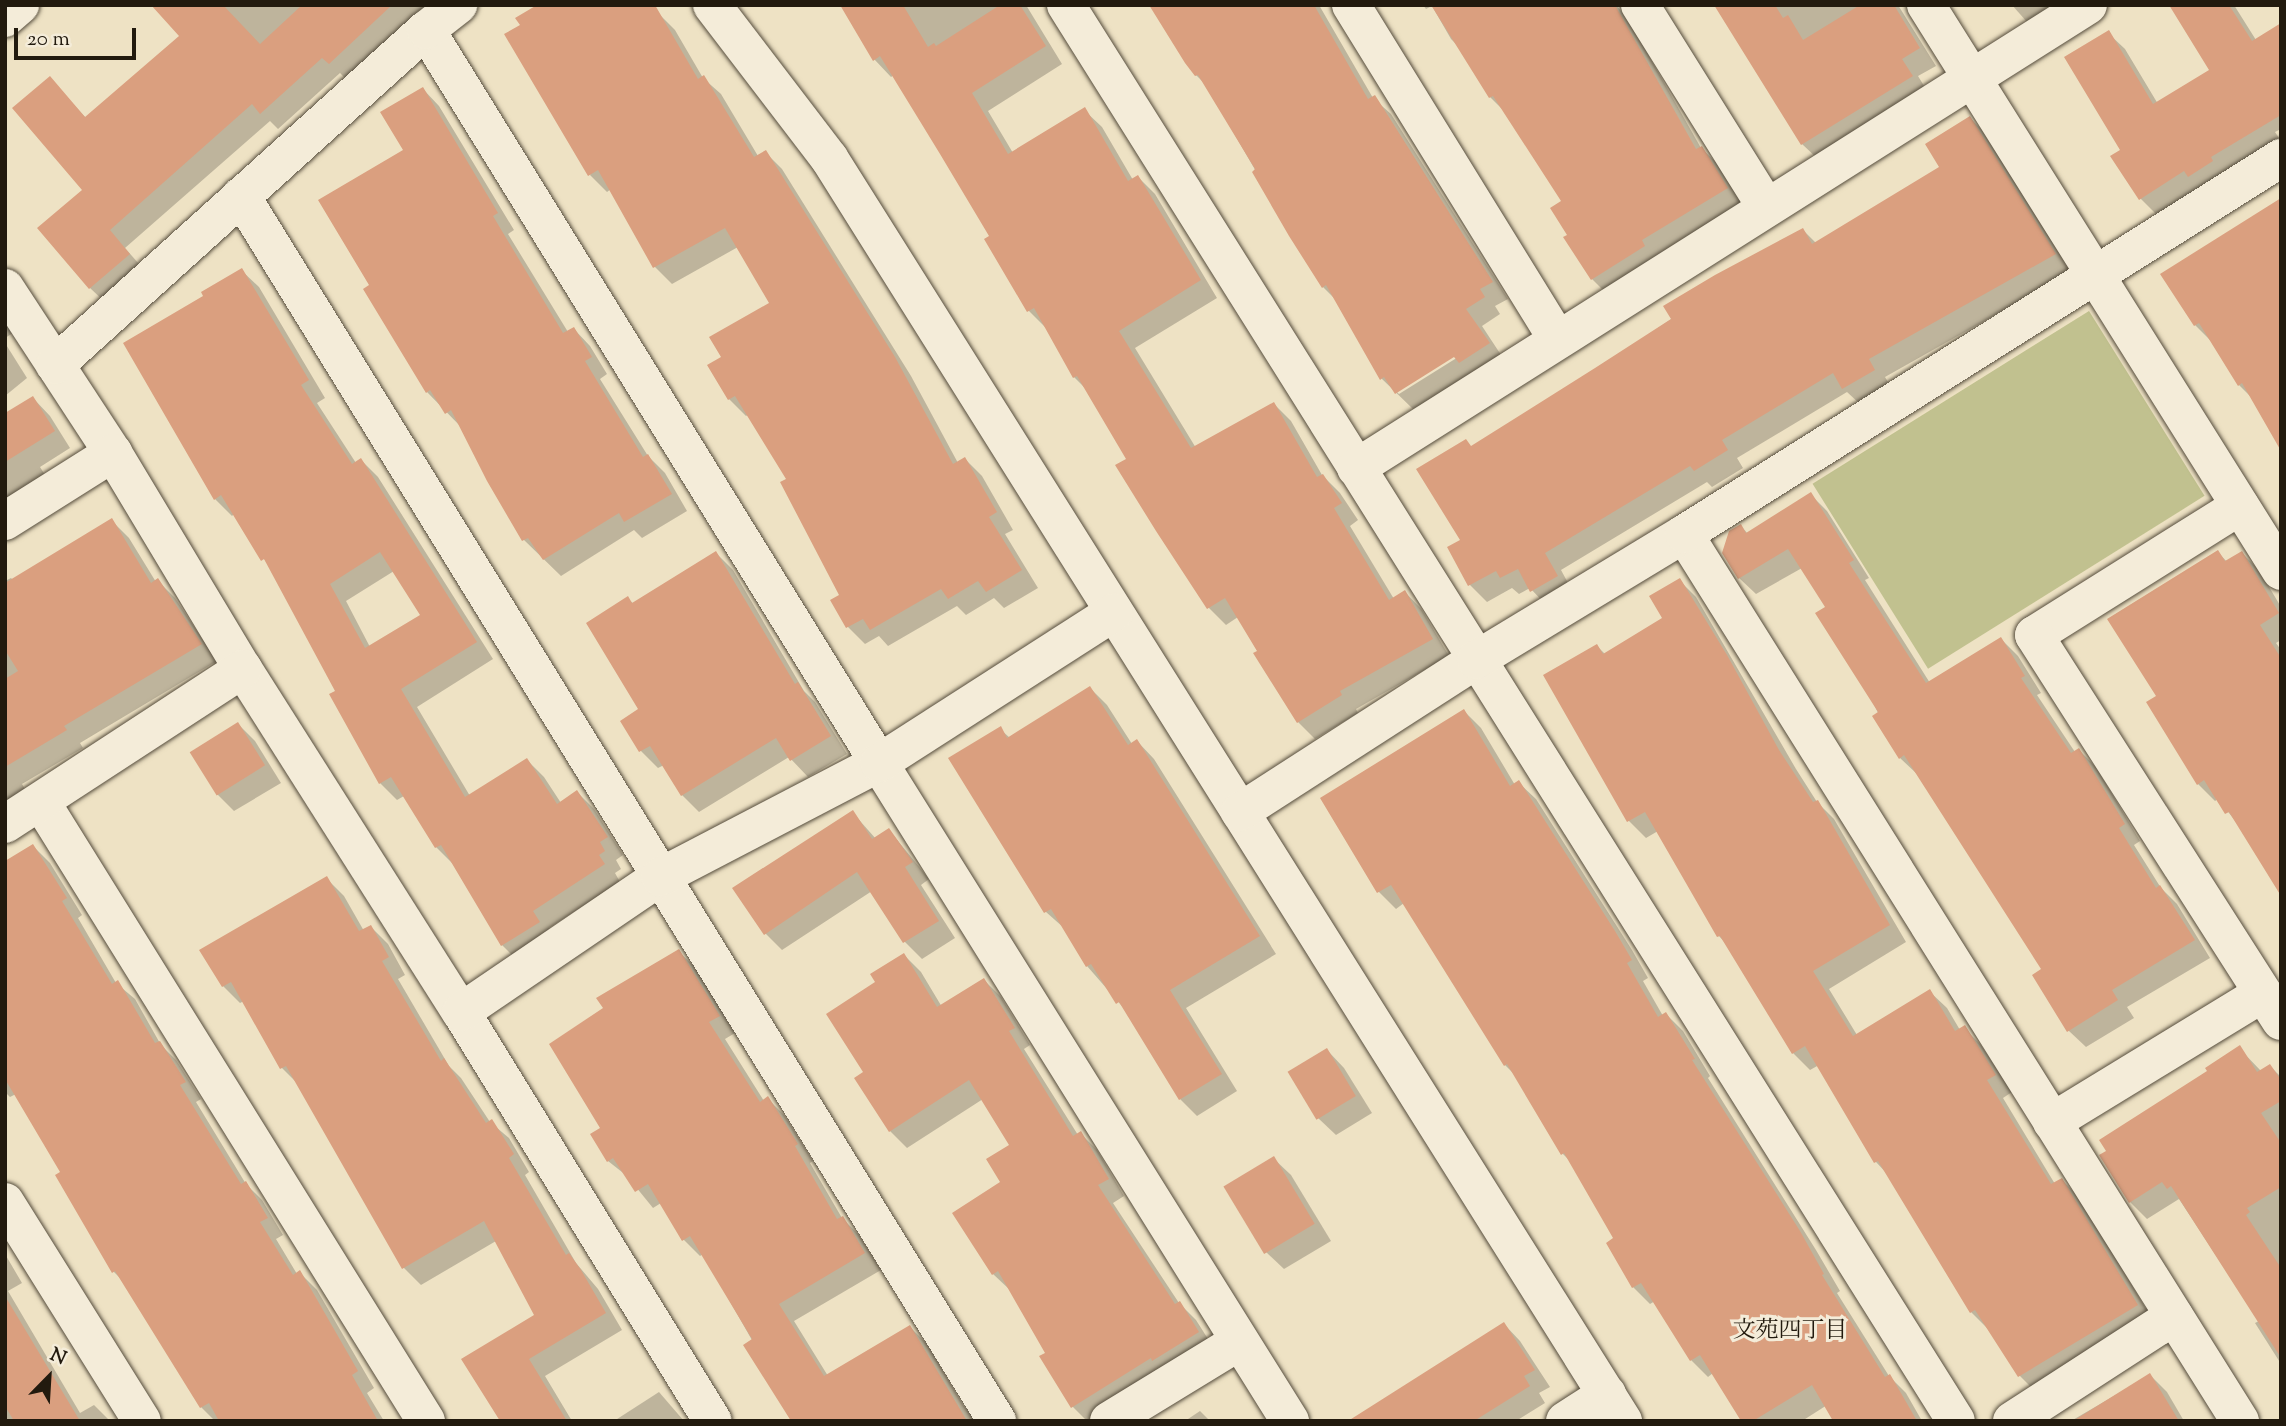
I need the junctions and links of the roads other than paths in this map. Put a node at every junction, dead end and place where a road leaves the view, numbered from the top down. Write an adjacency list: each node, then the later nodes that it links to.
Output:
1 (20, 5): 9 (street)
2 (458, 5): 10 (street)
3 (712, 5): 25 (street)
4 (1066, 5): 20 (street)
5 (1351, 5): 17 (street)
6 (1640, 5): 14 (street)
7 (1926, 5): 11 (street)
8 (2088, 5): 11 (street)
9 (5, 18)
10 (426, 30): 13 (street); 28 (street)
11 (1972, 76): 14 (street); 15 (street)
12 (2281, 158): 15 (street)
13 (241, 196): 18 (street); 32 (street)
14 (1766, 207): 17 (street)
15 (2096, 274): 21 (street); 23 (street)
16 (5, 288): 18 (street)
17 (1557, 338): 20 (street)
18 (55, 365): 19 (street)
19 (113, 453): 22 (street); 27 (street)
20 (1356, 468): 26 (street)
21 (2240, 506): 24 (street); 33 (street)
22 (5, 521)
23 (1684, 534): 26 (street); 35 (street)
24 (2281, 571)
25 (1114, 612): 28 (street); 30 (street)
26 (1476, 660): 30 (street); 47 (street)
27 (243, 669): 29 (street); 34 (street)
28 (879, 763): 32 (street); 38 (street)
29 (41, 802): 31 (street); 41 (street)
30 (1240, 812): 39 (street)
31 (5, 824)
32 (660, 877): 34 (street); 43 (street)
33 (2272, 1007): 35 (street)
34 (461, 1012): 42 (street)
35 (2052, 1122): 37 (street)
36 (5, 1202): 40 (street)
37 (2174, 1316): 48 (street); 49 (street)
38 (1240, 1342): 44 (street); 45 (street)
39 (1615, 1408): 46 (street)
40 (142, 1421)
41 (426, 1421)
42 (713, 1421)
43 (997, 1421)
44 (1109, 1421)
45 (1290, 1421)
46 (1565, 1421)
47 (1956, 1421)
48 (2012, 1421)
49 (2240, 1421)

